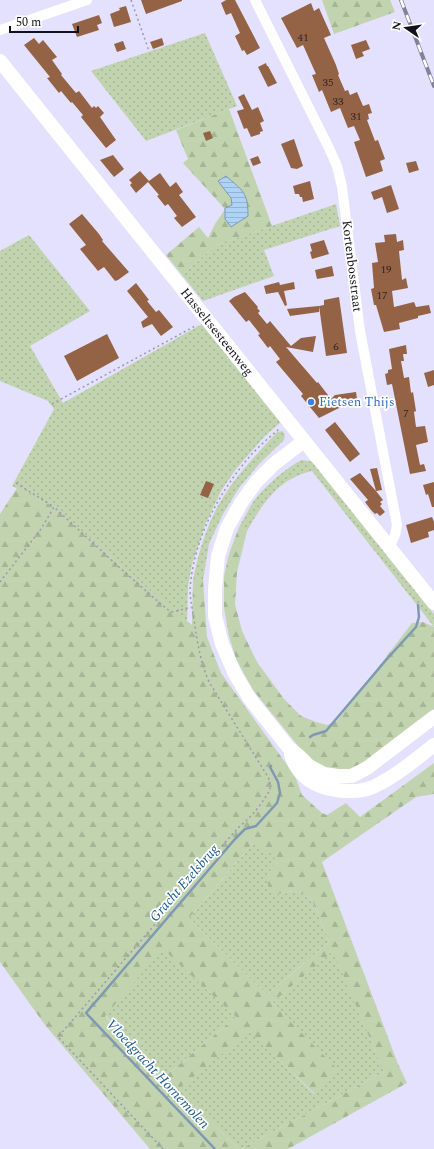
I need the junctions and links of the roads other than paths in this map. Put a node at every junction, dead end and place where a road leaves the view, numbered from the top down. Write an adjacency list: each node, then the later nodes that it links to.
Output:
1 (87, 0): 3 (street)
2 (255, 0): 6 (street, Kortenbosstraat)
3 (0, 30)
4 (0, 61): 5 (main road, Hasseltsesteenweg)
5 (304, 441): 6 (main road, Hasseltsesteenweg); 9 (main road)
6 (389, 548): 7 (main road, Hasseltsesteenweg)
7 (434, 603)
8 (434, 718): 9 (main road)
9 (289, 748): 10 (main road)
10 (430, 748)

